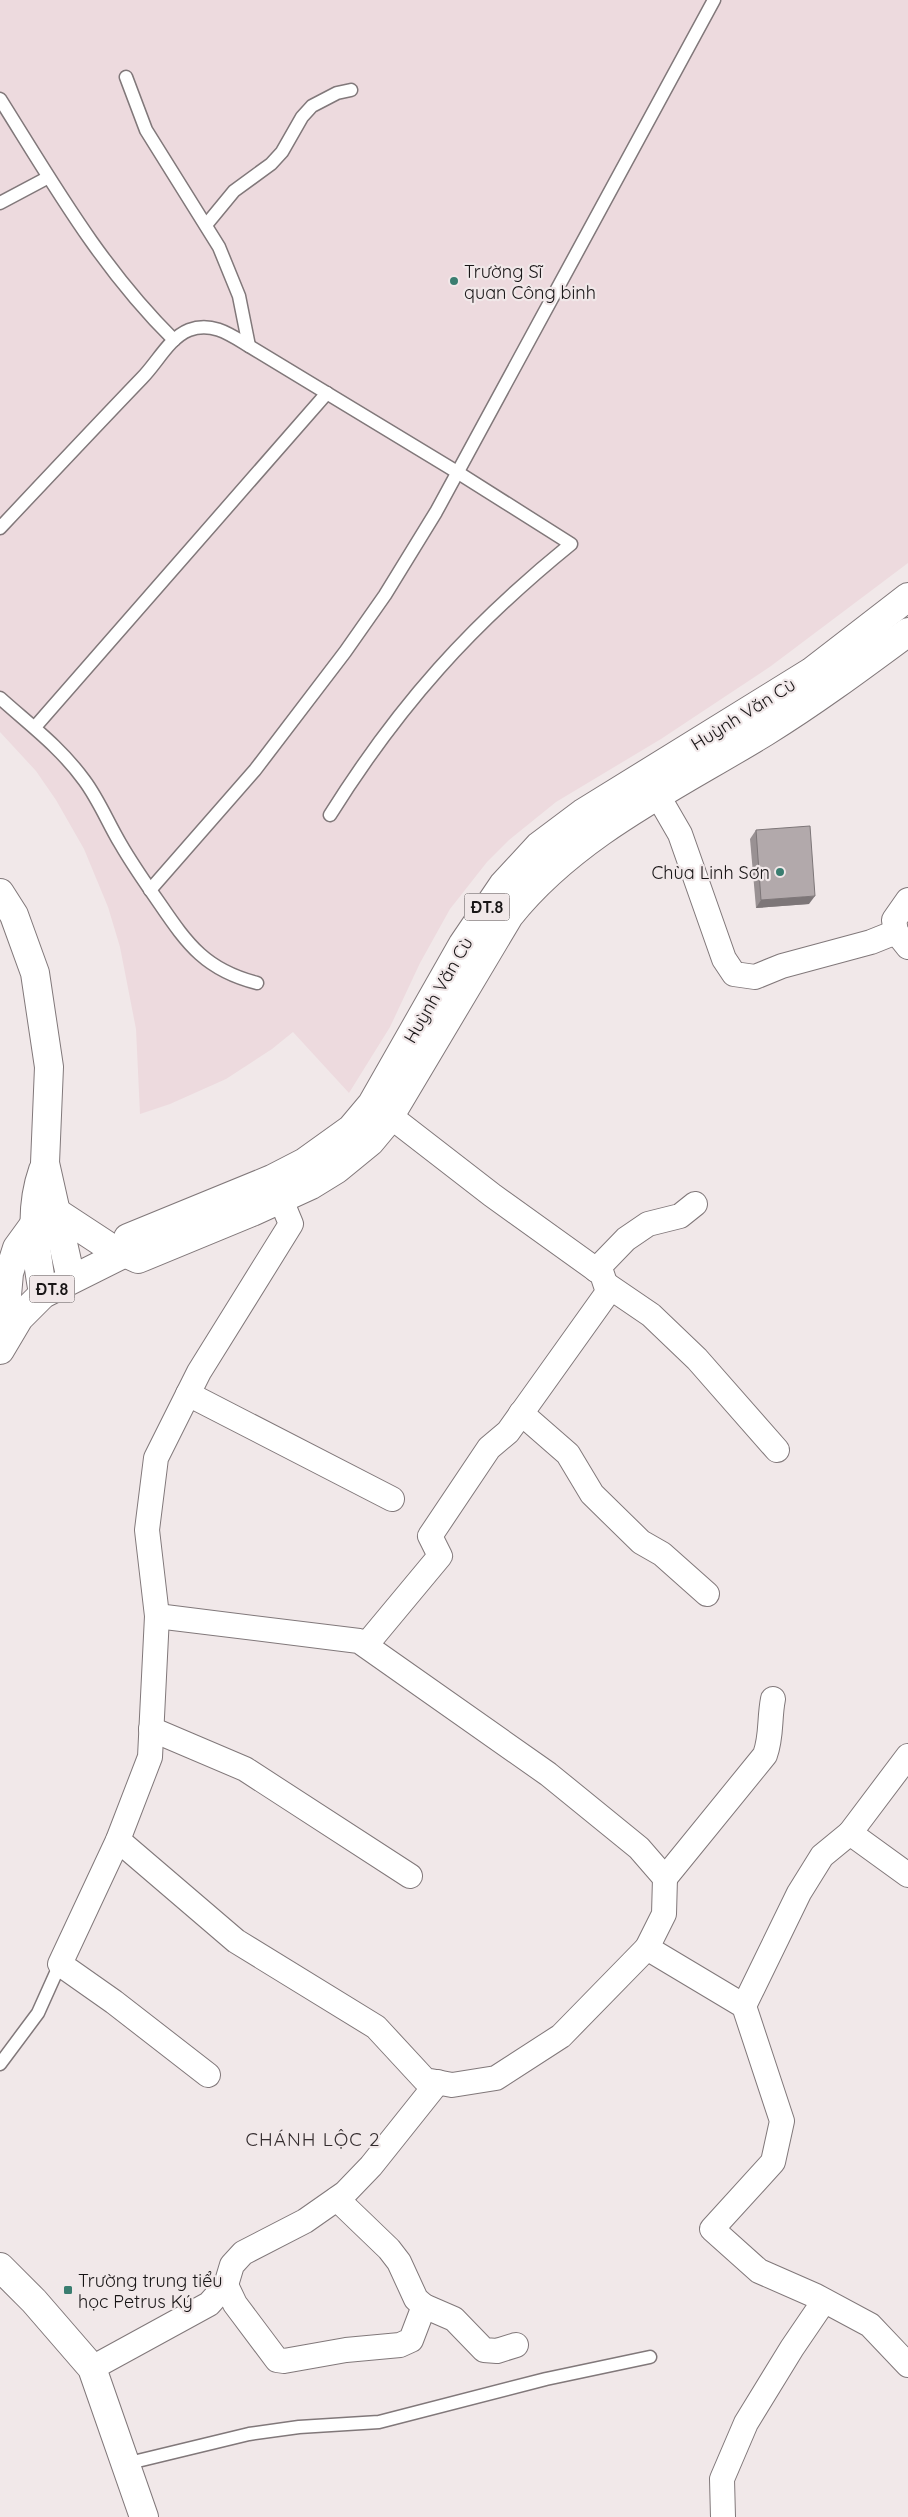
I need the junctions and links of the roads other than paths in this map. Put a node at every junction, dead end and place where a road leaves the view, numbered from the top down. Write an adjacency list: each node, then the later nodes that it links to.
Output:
1 (714, 0): 11 (lane)
2 (126, 77): 7 (lane)
3 (351, 90): 7 (lane)
4 (0, 100): 5 (lane)
5 (47, 178): 6 (lane); 8 (lane)
6 (0, 203)
7 (206, 225): 9 (lane)
8 (174, 340): 9 (lane); 12 (lane)
9 (249, 346): 10 (lane)
10 (327, 393): 11 (lane); 16 (lane)
11 (458, 472): 18 (lane); 19 (lane)
12 (0, 528)
13 (908, 597): 26 (main road, Huỳnh Văn Cù / ĐT.8)
14 (908, 632): 17 (main road)
15 (0, 698): 16 (lane)
16 (35, 727): 19 (lane)
17 (658, 796): 22 (street); 24 (main road)
18 (330, 815)
19 (150, 890): 23 (lane)
20 (0, 893): 25 (main road)
21 (908, 900): 22 (street)
22 (902, 939)
23 (257, 984)
24 (390, 1116): 26 (main road); 32 (street)
25 (45, 1163): 28 (main road); 29 (main road)
26 (277, 1190): 30 (main road); 36 (street)
27 (695, 1204): 32 (street)
28 (56, 1212): 30 (main road); 33 (main road)
29 (33, 1226): 31 (main road); 34 (main road)
30 (123, 1254): 33 (main road, ĐT.8)
31 (4, 1272): 35 (main road)
32 (602, 1278): 37 (street); 38 (street)
33 (71, 1280): 34 (main road, ĐT.8)
34 (43, 1294): 35 (main road, ĐT.8)
35 (1, 1347)
36 (188, 1394): 39 (street); 41 (street)
37 (522, 1413): 40 (street); 42 (street)
38 (776, 1450)
39 (392, 1498)
40 (707, 1594)
41 (157, 1616): 42 (street); 44 (street)
42 (366, 1645): 50 (street)
43 (773, 1699): 50 (street)
44 (151, 1730): 47 (street); 49 (street)
45 (908, 1756): 46 (street)
46 (850, 1834): 48 (street); 53 (street)
47 (118, 1840): 52 (street); 56 (street)
48 (908, 1874)
49 (410, 1876)
50 (665, 1878): 51 (street)
51 (648, 1948): 53 (street); 56 (street)
52 (60, 1964): 54 (lane); 55 (street)
53 (744, 2006): 60 (street)
54 (0, 2064)
55 (208, 2076)
56 (438, 2082): 57 (street)
57 (337, 2199): 59 (street); 61 (street)
58 (3, 2275): 65 (main road)
59 (226, 2285): 61 (street); 65 (street)
60 (824, 2301): 64 (street); 68 (street)
61 (424, 2306): 62 (street)
62 (516, 2345)
63 (650, 2357): 66 (lane)
64 (908, 2365)
65 (92, 2368): 66 (main road)
66 (125, 2464): 67 (main road)
67 (144, 2517)
68 (723, 2517)

